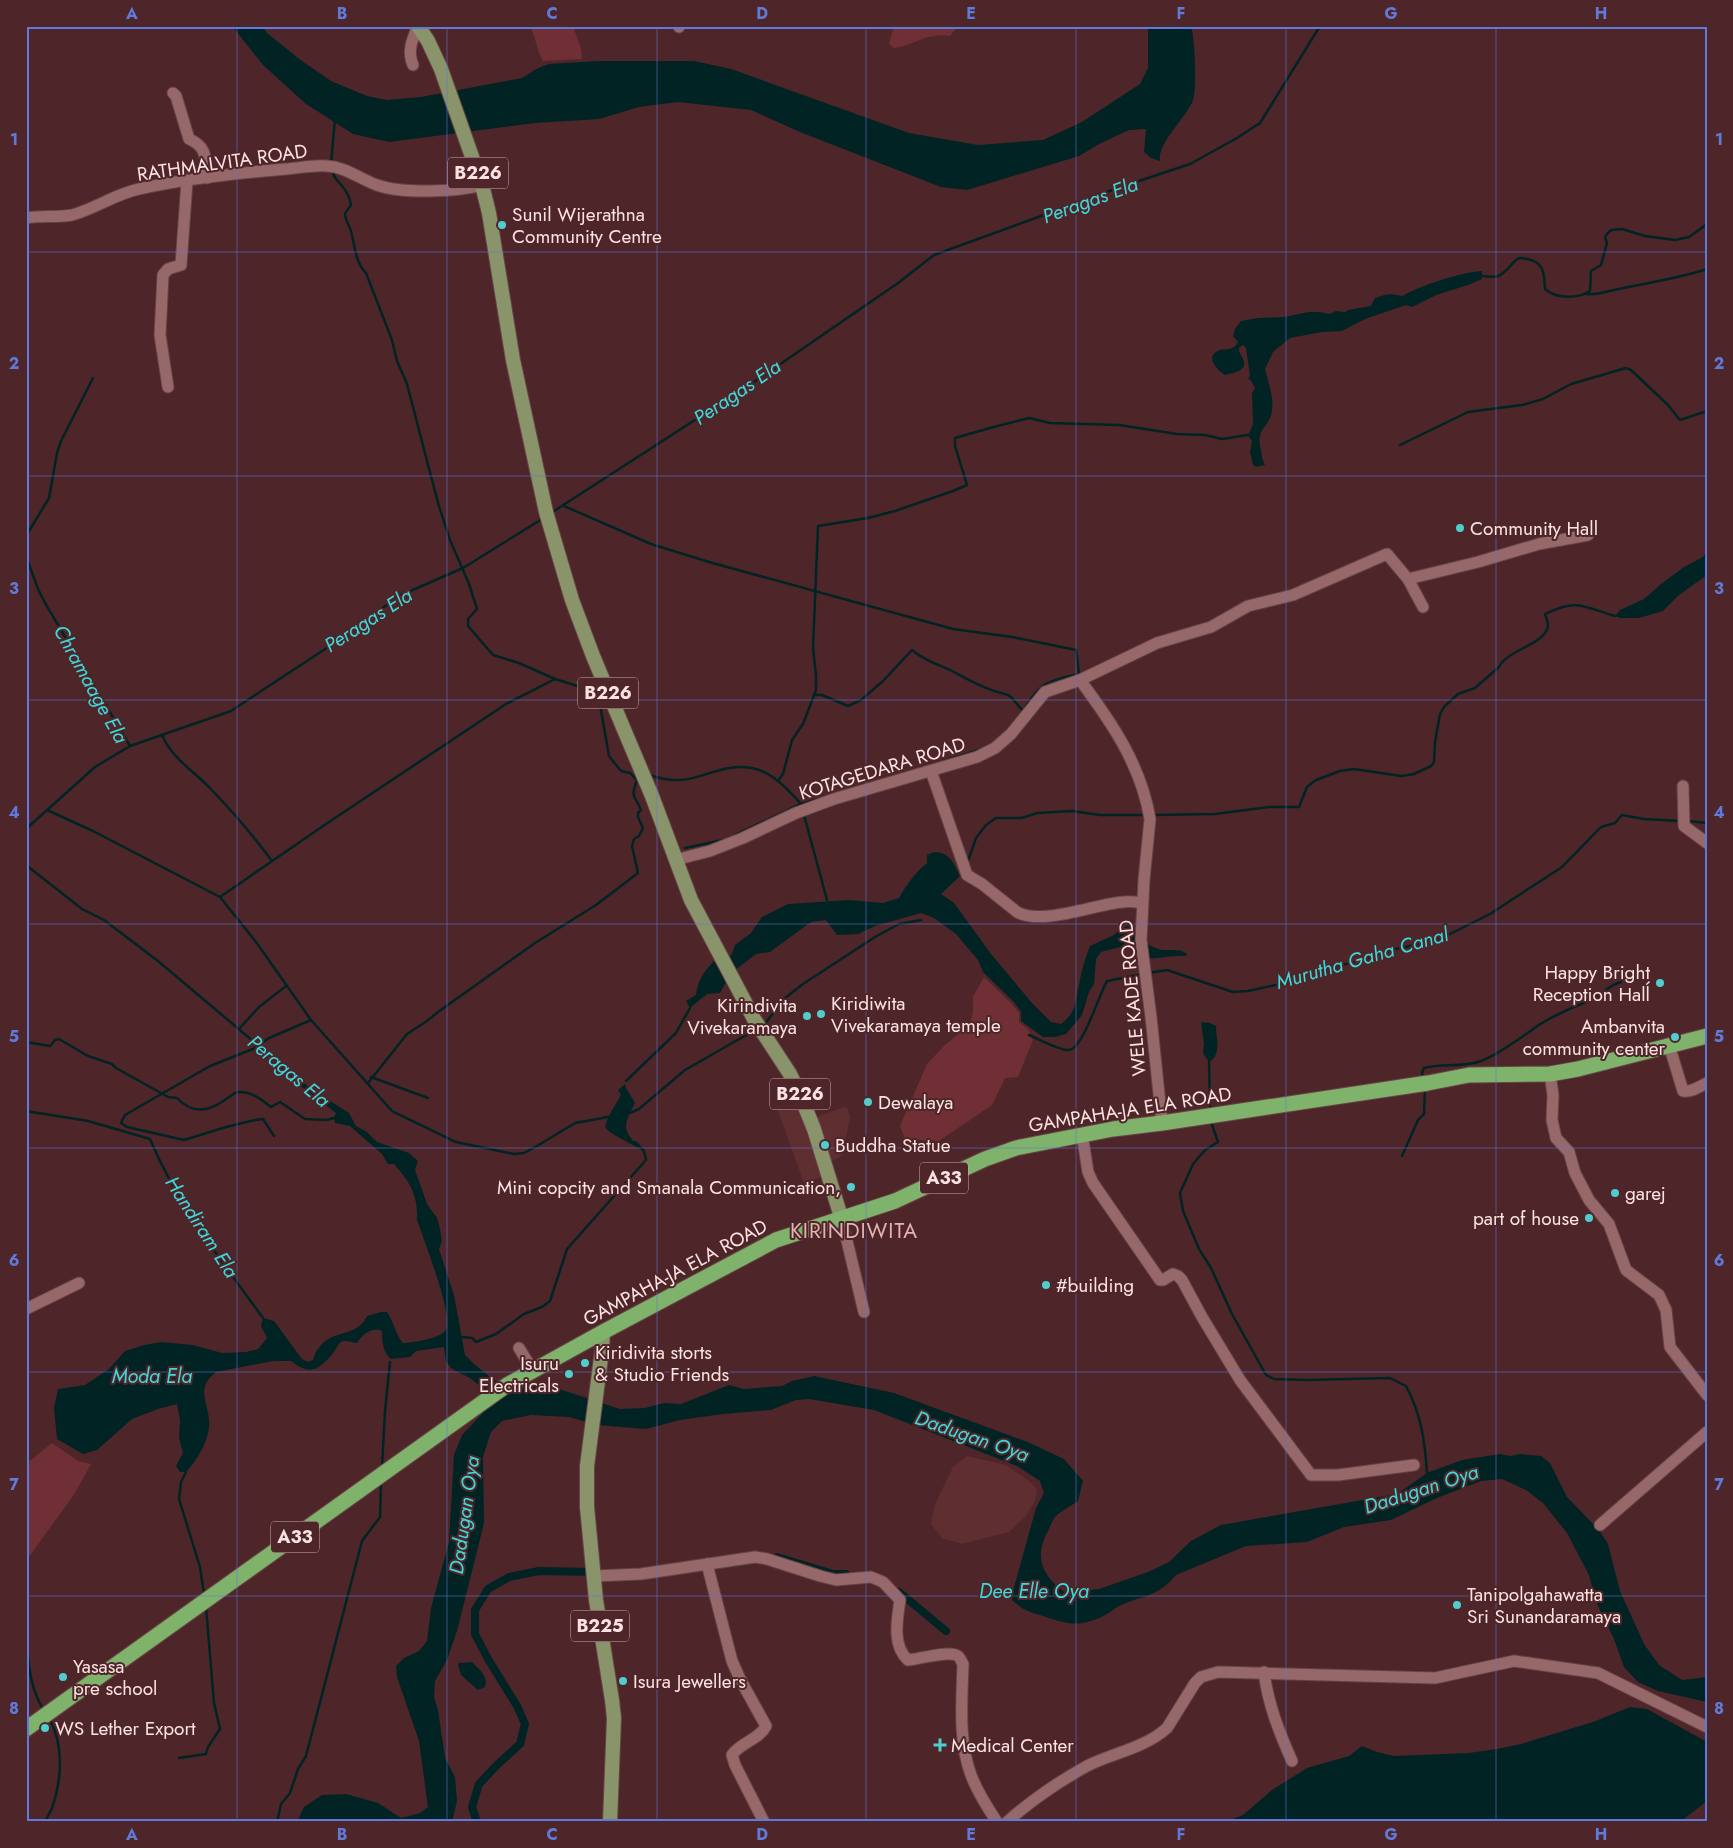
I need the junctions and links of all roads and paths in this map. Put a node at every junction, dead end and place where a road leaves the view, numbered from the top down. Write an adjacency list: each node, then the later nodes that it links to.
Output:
1 (418, 26): 2 (street); 6 (main road, B226)
2 (413, 65)
3 (173, 93): 4 (street)
4 (207, 178): 5 (street, RATHMALVITA ROAD); 6 (street, RATHMALVITA ROAD)
5 (187, 181): 7 (street, RATHMALVITA ROAD); 8 (street)
6 (482, 185): 16 (main road, B226)
7 (26, 218)
8 (168, 387)
9 (1588, 535): 10 (street)
10 (1408, 580): 11 (street); 12 (street, KOTAGEDARA ROAD)
11 (1423, 607)
12 (1080, 680): 13 (street, KOTAGEDARA ROAD); 17 (street, WELE KADE ROAD)
13 (931, 771): 16 (street, KOTAGEDARA ROAD); 17 (street)
14 (1683, 786): 15 (street)
15 (1707, 843)
16 (674, 860): 24 (main road, B226)
17 (1142, 903): 22 (street, WELE KADE ROAD)
18 (1707, 1036): 19 (highway, GAMPAHA-JA ELA ROAD / A33)
19 (1669, 1045): 20 (highway, GAMPAHA-JA ELA ROAD / A33); 21 (street)
20 (1550, 1074): 22 (highway, GAMPAHA-JA ELA ROAD / A33); 31 (street)
21 (1707, 1083)
22 (1162, 1123): 23 (highway, GAMPAHA-JA ELA ROAD / A33)
23 (1082, 1134): 24 (highway, GAMPAHA-JA ELA ROAD / A33); 33 (street)
24 (842, 1220): 27 (street); 28 (highway, GAMPAHA-JA ELA ROAD / A33)
25 (79, 1283): 26 (street)
26 (26, 1309)
27 (864, 1312)
28 (602, 1332): 30 (highway, GAMPAHA-JA ELA ROAD / A33); 36 (main road, B225)
29 (519, 1348): 30 (street)
30 (533, 1371): 39 (highway, GAMPAHA-JA ELA ROAD / A33)
31 (1707, 1395)
32 (1707, 1432): 34 (street)
33 (1414, 1465)
34 (1600, 1525)
35 (707, 1564): 36 (street); 42 (street); 43 (street)
36 (594, 1576): 41 (main road, B225)
37 (1264, 1672): 38 (street); 40 (street); 44 (street)
38 (1707, 1727)
39 (26, 1729)
40 (1292, 1761)
41 (610, 1822)
42 (764, 1822)
43 (997, 1822)
44 (1007, 1822)

